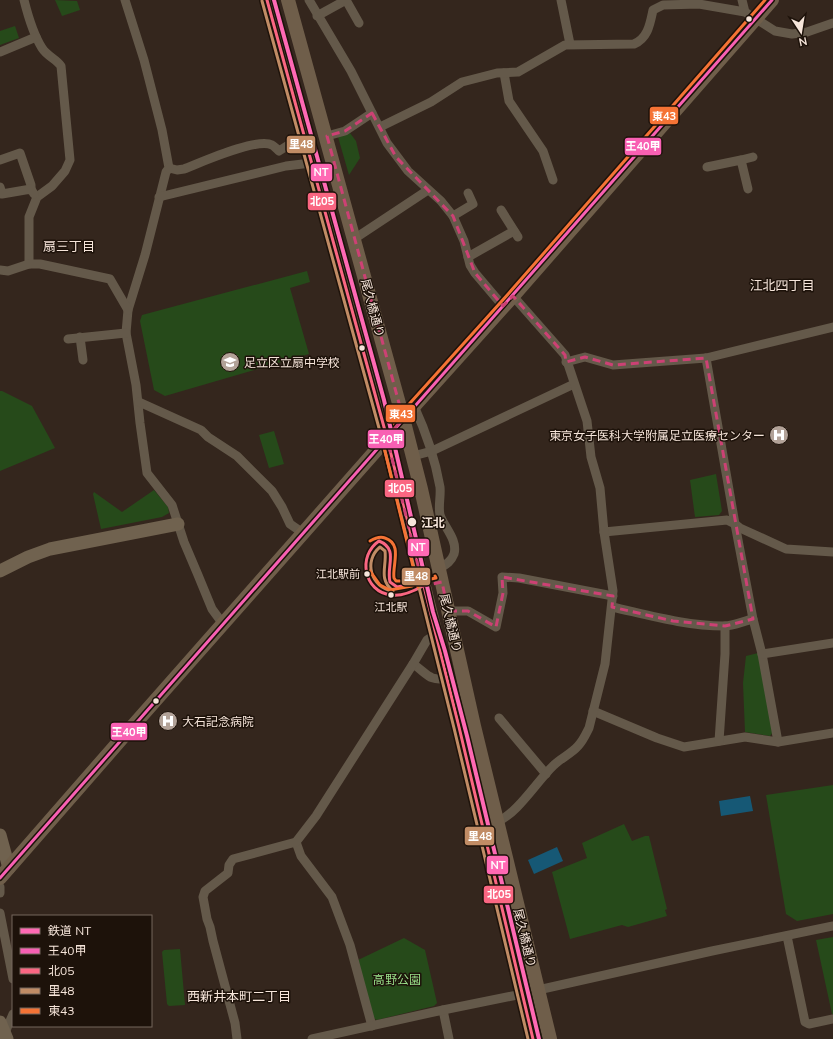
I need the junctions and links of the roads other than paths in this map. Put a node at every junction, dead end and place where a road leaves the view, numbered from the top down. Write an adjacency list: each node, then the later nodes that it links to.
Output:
1 (24, 0): 13 (street)
2 (125, 0): 26 (street)
3 (267, 0): 19 (main road, 尾久橋通り)
4 (288, 0): 20 (main road, 尾久橋通り)
5 (309, 0): 9 (street)
6 (561, 0): 14 (street)
7 (742, 0): 10 (street)
8 (772, 0): 10 (main road)
9 (317, 16): 11 (street); 17 (street)
10 (750, 16): 12 (street); 14 (street); 40 (main road)
11 (359, 22)
12 (833, 23)
13 (36, 37): 15 (street); 31 (street)
14 (570, 44): 16 (street)
15 (0, 52)
16 (504, 73): 18 (street); 27 (street)
17 (372, 113): 18 (street); 20 (street)
18 (380, 127): 30 (street)
19 (304, 135): 24 (main road, 尾久橋通り); 26 (street)
20 (327, 136): 36 (main road, 尾久橋通り)
21 (753, 157): 23 (street)
22 (0, 160): 31 (street)
23 (742, 160): 25 (street); 29 (street)
24 (311, 163): 33 (street); 54 (main road, 尾久橋通り)
25 (707, 167)
26 (168, 168): 33 (street)
27 (553, 180)
28 (0, 187): 31 (street)
29 (748, 189)
30 (428, 190): 35 (street); 36 (street)
31 (34, 193): 38 (street)
32 (468, 193): 35 (street)
33 (160, 197): 42 (street)
34 (501, 210): 37 (street)
35 (453, 216): 37 (street)
36 (354, 238): 53 (main road, 尾久橋通り)
37 (468, 257): 41 (street)
38 (30, 264): 39 (street); 42 (street)
39 (0, 270)
40 (513, 296): 41 (main road); 49 (street)
41 (503, 306): 52 (main road)
42 (128, 310): 44 (street)
43 (833, 327): 47 (street)
44 (126, 332): 45 (street); 51 (street)
45 (80, 337): 46 (street); 48 (street)
46 (68, 338)
47 (706, 358): 49 (street); 58 (street)
48 (82, 360)
49 (566, 362): 50 (street)
50 (574, 384): 55 (street); 59 (street)
51 (139, 402): 57 (street); 60 (street)
52 (414, 406): 53 (main road); 55 (street)
53 (403, 418): 54 (main road); 56 (main road, 尾久橋通り)
54 (387, 438): 60 (main road); 64 (main road, 尾久橋通り)
55 (432, 451): 56 (street); 63 (street)
56 (413, 456): 63 (main road, 尾久橋通り)
57 (178, 524): 62 (street); 69 (street)
58 (735, 524): 59 (street); 61 (street); 68 (street)
59 (604, 532): 65 (street)
60 (303, 533): 69 (main road)
61 (833, 552)
62 (0, 571)
63 (440, 575): 64 (street); 67 (main road, 尾久橋通り)
64 (423, 586): 71 (main road, 尾久橋通り)
65 (613, 596): 66 (street); 67 (street)
66 (612, 607): 70 (street); 76 (street)
67 (448, 611): 82 (main road, 尾久橋通り)
68 (753, 619): 70 (street); 73 (street)
69 (223, 624): 85 (main road)
70 (725, 626): 79 (street)
71 (436, 634): 74 (street); 75 (main road, 尾久橋通り)
72 (833, 643): 73 (street)
73 (762, 654): 80 (street)
74 (413, 664): 75 (street); 84 (street)
75 (447, 678): 93 (main road, 尾久橋通り)
76 (593, 711): 79 (street); 81 (street)
77 (499, 718): 81 (street)
78 (833, 733): 80 (street)
79 (719, 741): 80 (street)
80 (778, 742)
81 (546, 774): 82 (street)
82 (497, 822): 92 (main road, 尾久橋通り)
83 (0, 837): 85 (street)
84 (296, 842): 97 (street); 99 (street)
85 (4, 873)
86 (0, 887): 87 (street)
87 (0, 893)
88 (0, 913): 91 (street)
89 (833, 926): 90 (street)
90 (787, 936): 92 (street); 96 (street)
91 (12, 974)
92 (538, 990): 103 (main road, 尾久橋通り)
93 (522, 994): 94 (street); 102 (main road, 尾久橋通り)
94 (443, 1010): 97 (street); 101 (street)
95 (12, 1016): 98 (street)
96 (833, 1020)
97 (372, 1026): 100 (street)
98 (3, 1033)
99 (237, 1039)
100 (312, 1039)
101 (449, 1039)
102 (533, 1039)
103 (550, 1039)

